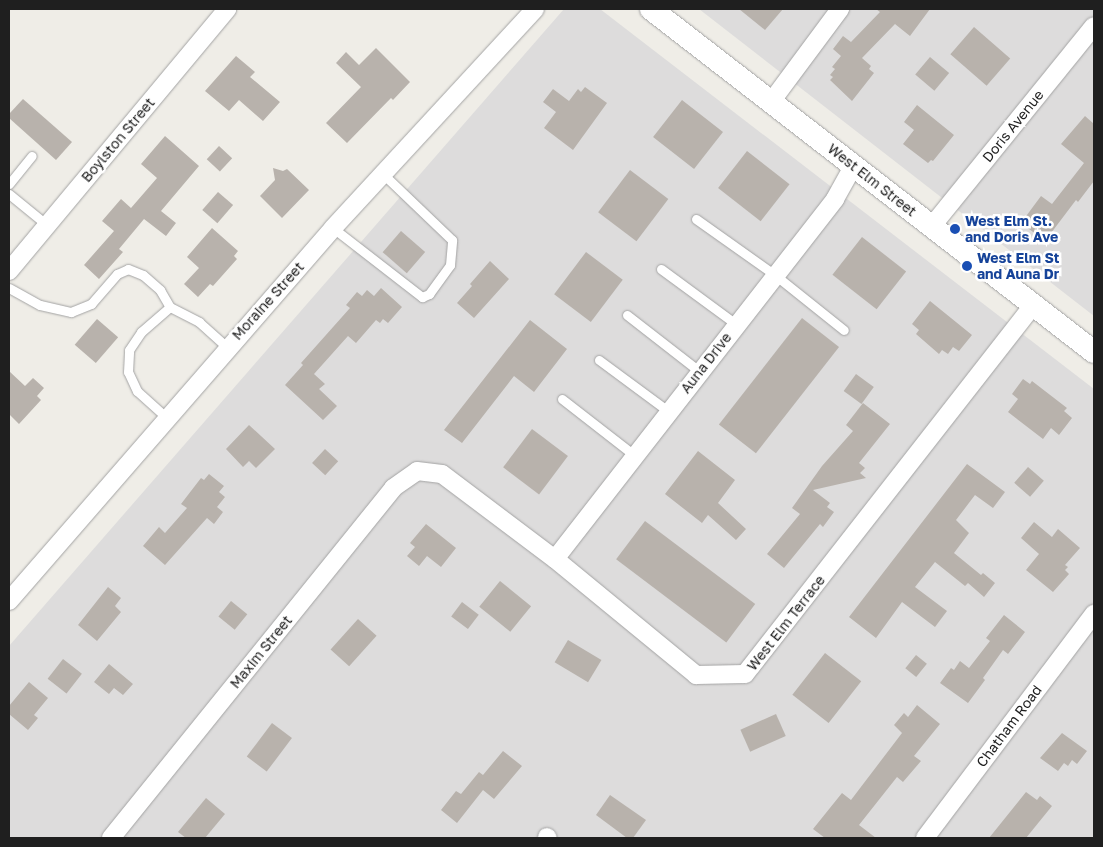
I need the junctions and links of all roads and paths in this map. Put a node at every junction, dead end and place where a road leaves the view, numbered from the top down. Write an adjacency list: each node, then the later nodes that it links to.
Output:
1 (227, 9): 13 (street, Boylston Street)
2 (536, 9): 9 (street, Moraine Street)
3 (651, 9): 6 (street, West Elm Street)
4 (840, 9): 6 (street)
5 (1094, 26): 14 (street, Doris Avenue)
6 (771, 102): 8 (street, West Elm Street)
7 (32, 156): 10 (lane)
8 (854, 166): 14 (street, West Elm Street); 18 (street, Auna Drive)
9 (383, 174): 15 (street, Moraine Street); 15 (lane)
10 (9, 184)
11 (9, 194): 13 (lane)
12 (696, 219): 18 (lane)
13 (46, 225): 17 (street, Boylston Street)
14 (932, 226): 20 (street, West Elm Street)
15 (333, 228): 25 (street, Moraine Street)
16 (661, 269): 23 (lane)
17 (9, 270)
18 (775, 275): 23 (street, Auna Drive); 24 (lane)
19 (9, 288): 21 (lane)
20 (1033, 305): 26 (street, West Elm Street); 34 (street, West Elm Terrace)
21 (170, 307): 25 (lane); 31 (lane)
22 (627, 315): 28 (lane)
23 (736, 324): 28 (street, Auna Drive)
24 (844, 330)
25 (227, 347): 31 (street, Moraine Street)
26 (1094, 352)
27 (599, 360): 30 (lane)
28 (700, 371): 30 (street, Auna Drive)
29 (562, 400): 32 (lane)
30 (668, 411): 32 (street, Auna Drive)
31 (167, 418): 35 (street, Moraine Street)
32 (634, 455): 34 (street, Auna Drive)
33 (417, 471): 34 (street, West Elm Terrace); 37 (street, Maxim Street)
34 (555, 559)
35 (9, 601)
36 (1094, 614): 38 (street, Chatham Road)
37 (111, 838)
38 (925, 838)

